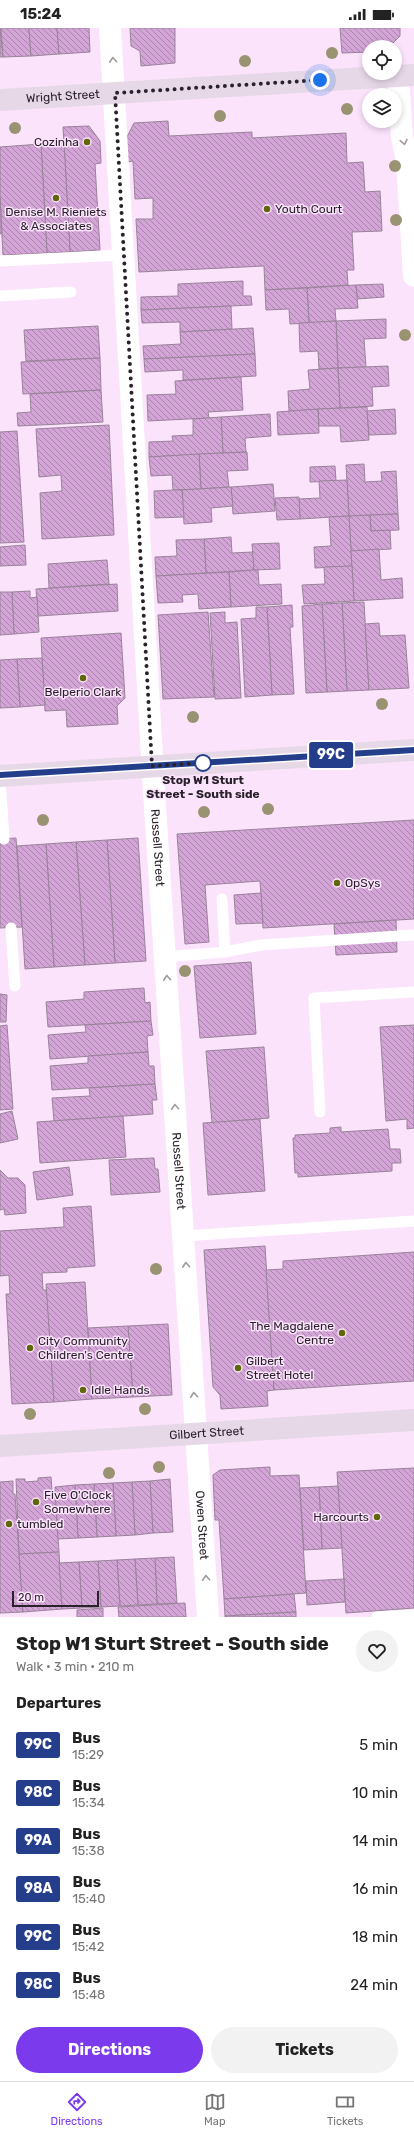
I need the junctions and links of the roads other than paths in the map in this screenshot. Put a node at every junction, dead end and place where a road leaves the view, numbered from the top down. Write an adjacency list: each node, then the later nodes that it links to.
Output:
1 (110, 28): 3 (street, Russell Street, one-way to 1)
2 (406, 75): 3 (street, Wright Street); 7 (street, one-way to 7)
3 (115, 93): 4 (street, Wright Street); 5 (street, Russell Street)
4 (0, 100)
5 (124, 255): 6 (lane); 11 (street, Russell Street)
6 (0, 261)
7 (414, 270)
8 (71, 292): 9 (lane)
9 (0, 296)
10 (414, 750): 11 (street)
11 (152, 766): 12 (street); 18 (street, Russell Street)
12 (0, 776): 13 (lane)
13 (4, 839)
14 (222, 899): 17 (lane)
15 (11, 928): 19 (lane)
16 (414, 935): 17 (lane)
17 (225, 952): 18 (lane)
18 (165, 956): 23 (street, Russell Street, one-way to 18)
19 (15, 986)
20 (414, 992): 21 (lane)
21 (320, 1112)
22 (414, 1221): 23 (lane)
23 (184, 1236): 25 (street, Russell Street, one-way to 23)
24 (414, 1420): 25 (street, Gilbert Street)
25 (197, 1434): 26 (street, Gilbert Street); 28 (street, Owen Street, one-way to 25)
26 (0, 1446)
27 (414, 1615): 29 (lane)
28 (208, 1617)
29 (377, 1617)

